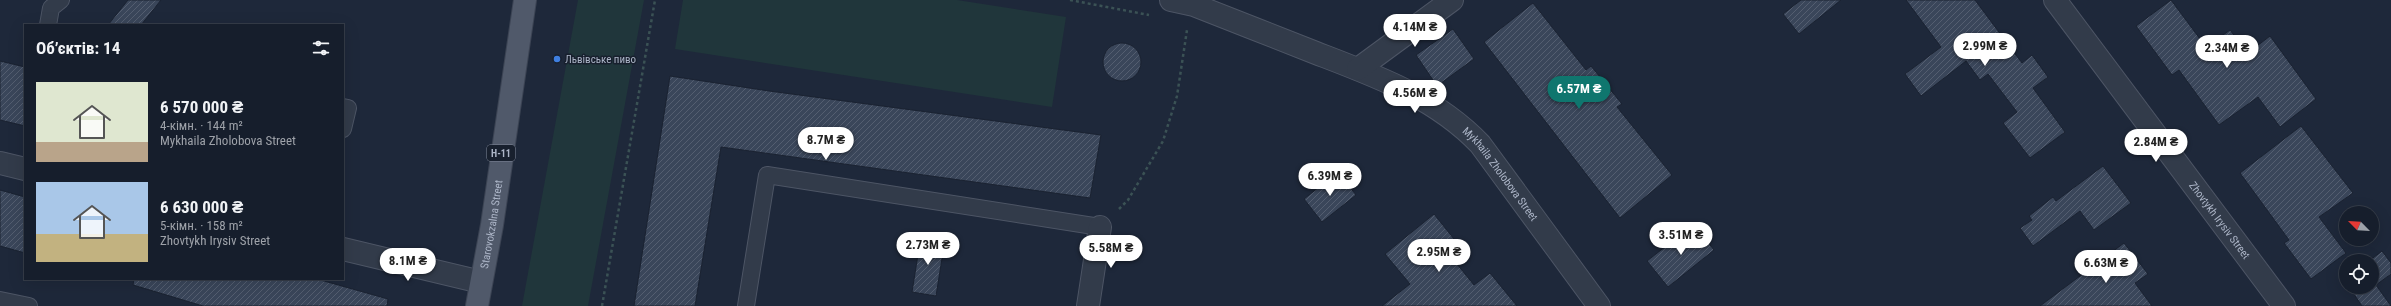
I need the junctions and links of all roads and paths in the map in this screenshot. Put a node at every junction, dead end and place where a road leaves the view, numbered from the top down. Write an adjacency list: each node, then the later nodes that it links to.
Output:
1 (61, 0): 10 (lane)
2 (525, 0): 18 (main road, Starovokzalna Street / Н-11)
3 (656, 0): 22 (path)
4 (1070, 0): 9 (path)
5 (1171, 0): 8 (street, Mykhaila Zholobova Street)
6 (1452, 0): 11 (street)
7 (2055, 0): 26 (street, Zhovtykh Irysiv Street)
8 (1194, 5): 11 (street, Mykhaila Zholobova Street); 16 (path)
9 (1152, 16)
10 (48, 24)
11 (1358, 69): 25 (street, Mykhaila Zholobova Street)
12 (344, 107): 13 (lane)
13 (344, 125)
14 (0, 163): 15 (street)
15 (24, 169)
16 (1100, 227): 23 (lane); 24 (street)
17 (344, 249): 18 (street)
18 (481, 282): 21 (main road, Starovokzalna Street / Н-11)
19 (0, 300): 20 (lane)
20 (29, 306)
21 (477, 306)
22 (602, 306)
23 (746, 306)
24 (1088, 306)
25 (1599, 306)
26 (2284, 306)

